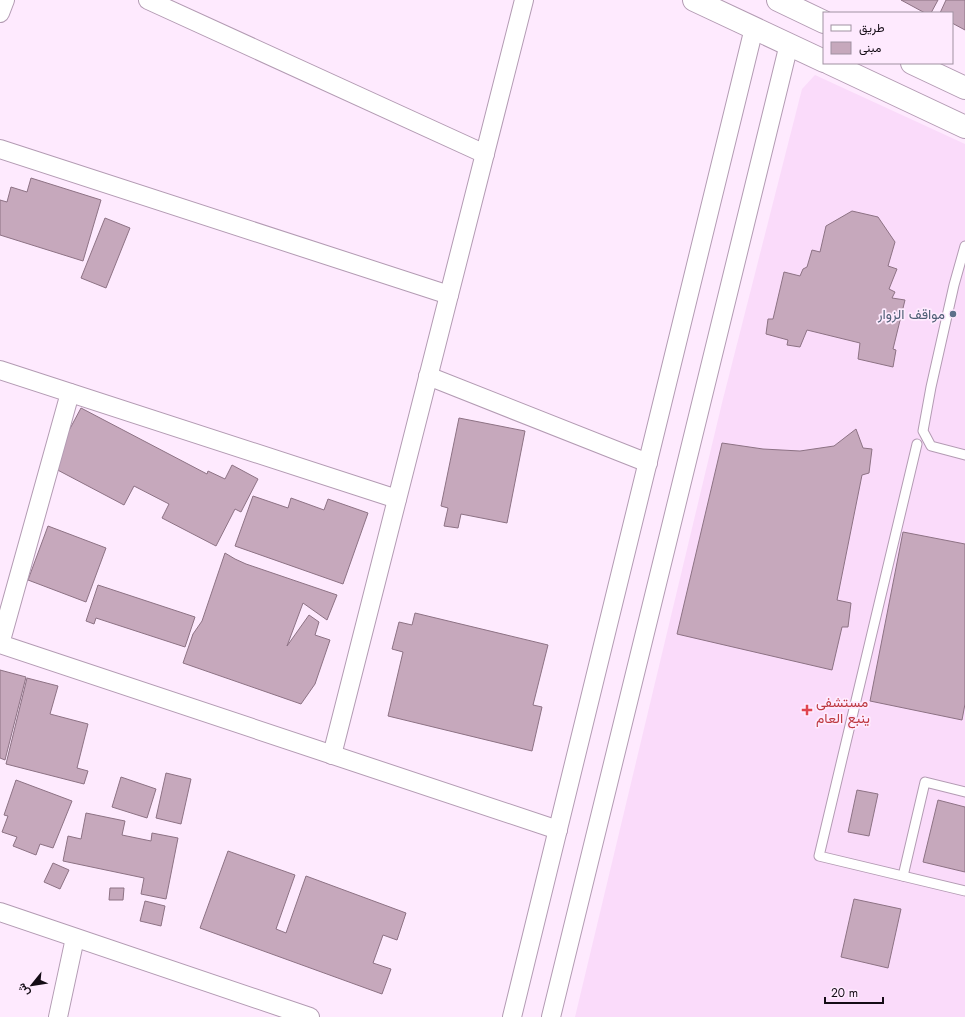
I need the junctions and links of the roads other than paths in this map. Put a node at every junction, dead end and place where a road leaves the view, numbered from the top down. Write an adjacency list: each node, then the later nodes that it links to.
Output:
1 (5, 0): 6 (street)
2 (148, 0): 16 (street)
3 (524, 0): 16 (street)
4 (694, 0): 8 (main road)
5 (778, 0): 7 (main road)
6 (0, 13)
7 (823, 22)
8 (754, 28): 9 (main road); 24 (street)
9 (788, 44): 10 (main road); 37 (street)
10 (823, 61)
11 (831, 64): 14 (main road)
12 (914, 64): 13 (main road)
13 (965, 88)
14 (965, 127)
15 (0, 149): 18 (street)
16 (485, 154): 18 (street)
17 (965, 246): 23 (lane)
18 (449, 295): 20 (street)
19 (0, 370): 21 (street)
20 (428, 376): 24 (street); 25 (street)
21 (70, 393): 25 (street); 26 (street)
22 (917, 444): 29 (lane)
23 (965, 455)
24 (648, 463): 28 (street)
25 (397, 499): 26 (street)
26 (332, 755): 28 (street)
27 (965, 792): 29 (lane)
28 (558, 830): 36 (street)
29 (903, 876): 30 (lane)
30 (965, 890)
31 (0, 912): 32 (street)
32 (75, 938): 33 (street); 34 (street)
33 (278, 1012): 35 (street)
34 (58, 1017)
35 (310, 1017)
36 (512, 1017)
37 (551, 1017)

